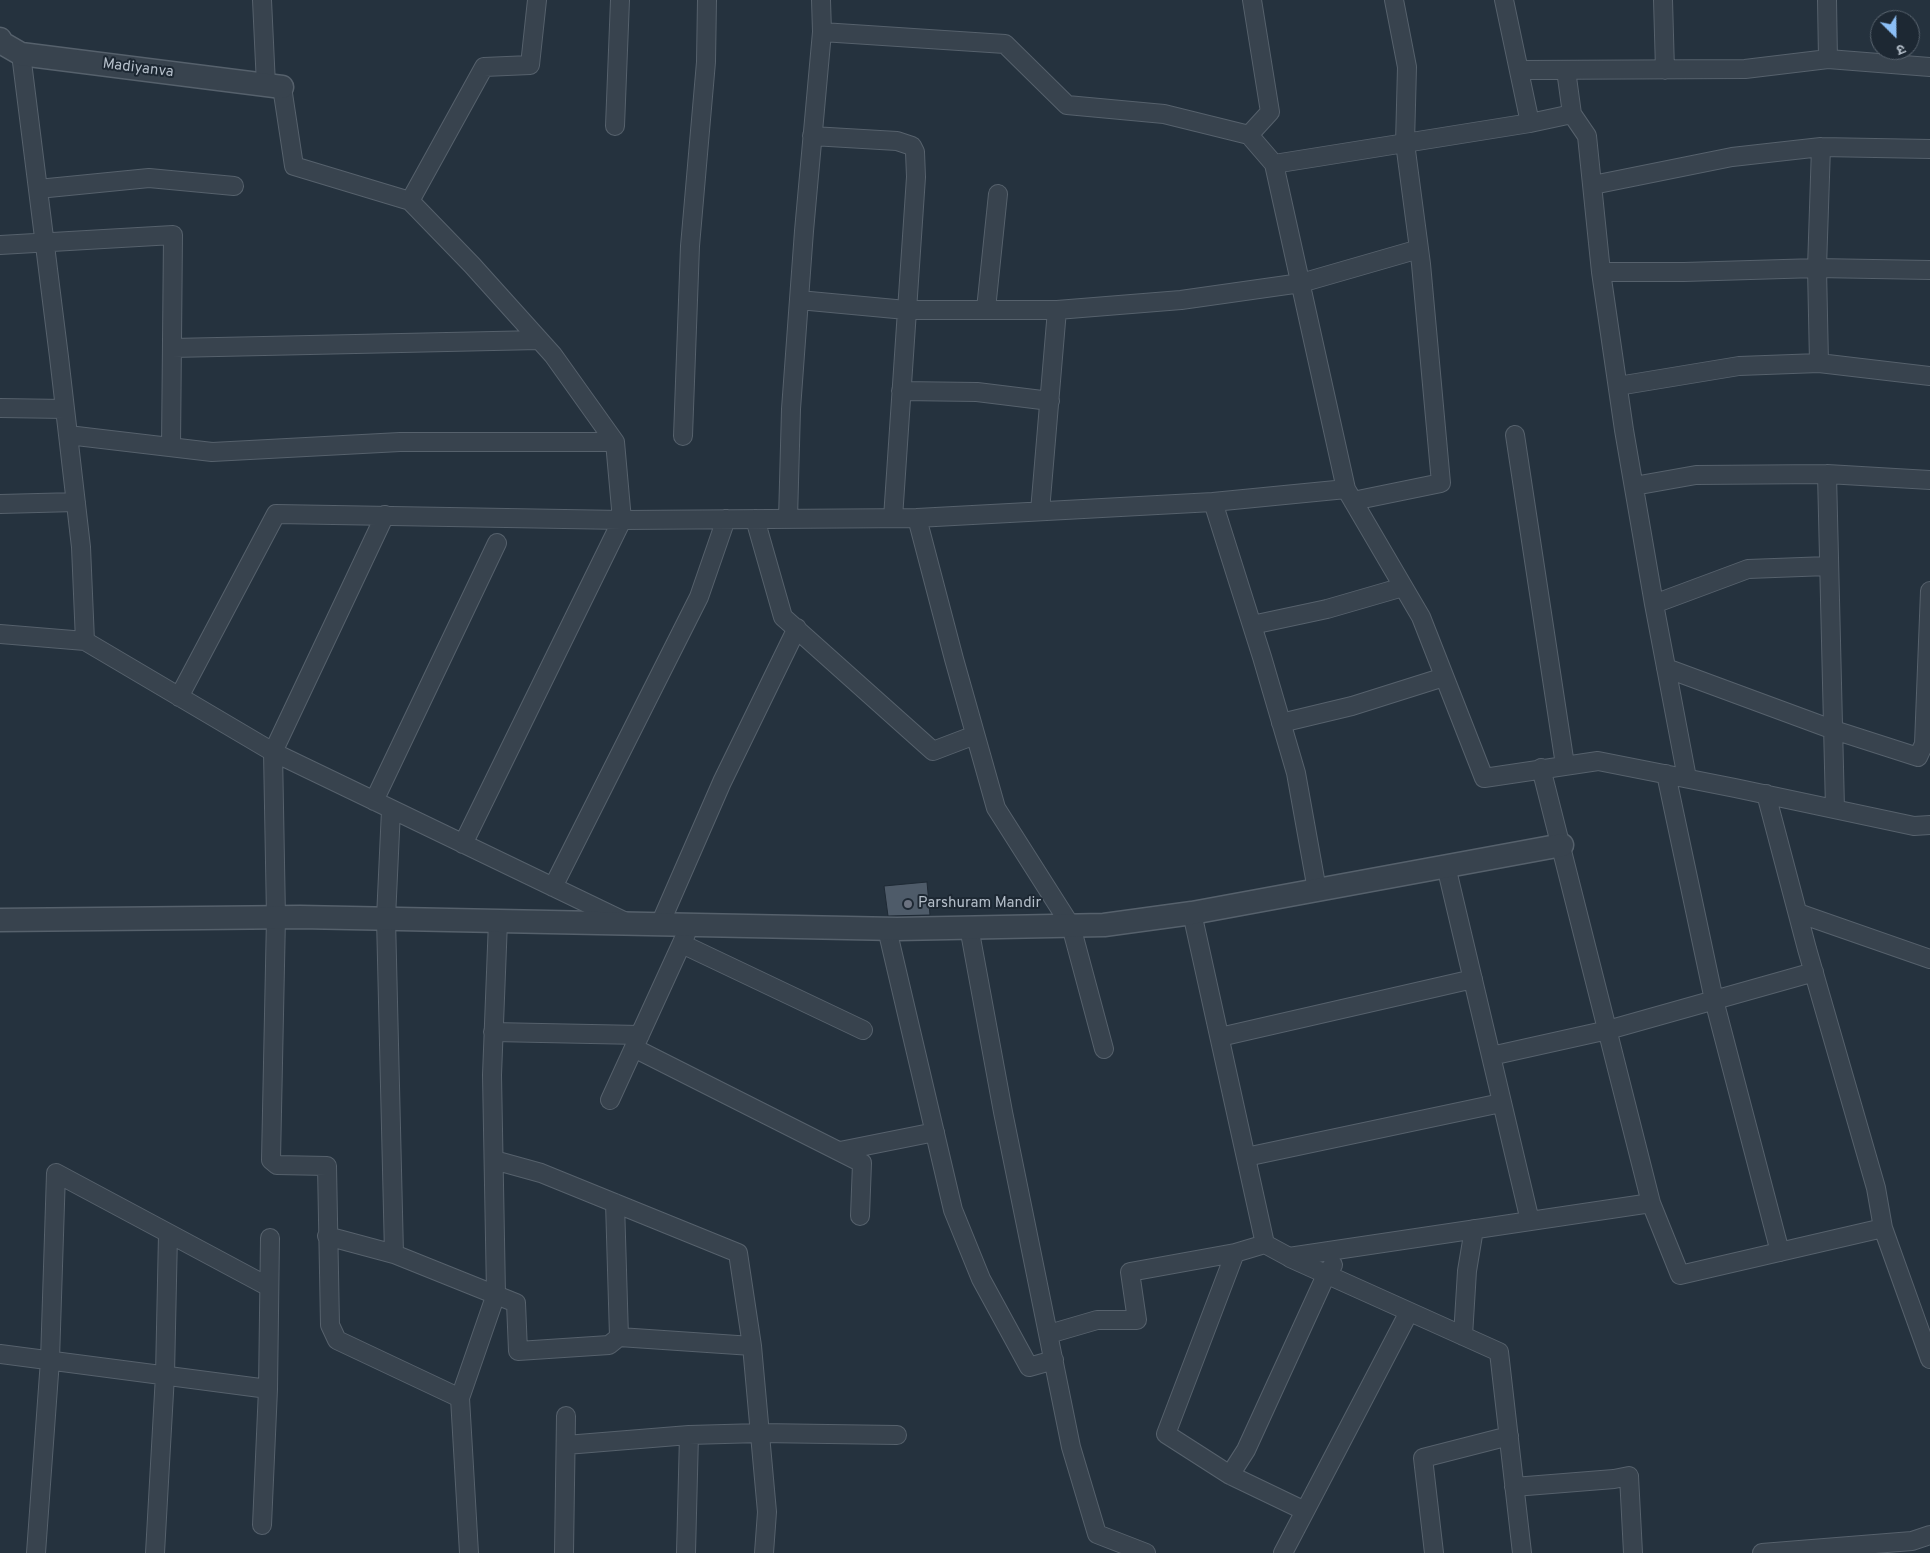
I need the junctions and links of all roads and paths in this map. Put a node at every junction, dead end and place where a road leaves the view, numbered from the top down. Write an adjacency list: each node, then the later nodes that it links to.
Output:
1 (262, 0): 19 (street)
2 (538, 0): 33 (street)
3 (620, 0): 22 (street)
4 (707, 0): 56 (street)
5 (821, 0): 11 (street)
6 (1252, 0): 23 (street)
7 (1394, 0): 25 (street)
8 (1504, 0): 16 (street)
9 (1662, 0): 18 (street)
10 (1827, 0): 14 (street)
11 (822, 32): 23 (street); 24 (street)
12 (0, 39): 13 (street, Madiyanva)
13 (21, 54): 19 (street, Madiyanva); 31 (street)
14 (1828, 59): 15 (street); 18 (street)
15 (1930, 67)
16 (1519, 70): 17 (street); 21 (street)
17 (1566, 70): 18 (street); 20 (street)
18 (1665, 70)
19 (274, 86): 33 (street)
20 (1572, 114): 21 (street); 29 (street)
21 (1530, 123): 25 (street)
22 (615, 126)
23 (1248, 135): 28 (street)
24 (812, 136): 41 (street); 43 (street)
25 (1405, 143): 28 (street); 36 (street)
26 (1821, 147): 27 (street); 29 (street); 37 (street)
27 (1930, 149)
28 (1274, 164): 40 (street)
29 (1592, 185): 39 (street)
30 (234, 186): 31 (street)
31 (38, 189): 34 (street)
32 (998, 194): 42 (street)
33 (410, 201): 45 (street)
34 (45, 242): 35 (street); 46 (street); 53 (street)
35 (0, 245)
36 (1419, 249): 40 (street); 62 (street)
37 (1817, 268): 38 (street); 39 (street); 47 (street)
38 (1930, 270)
39 (1601, 272): 49 (street)
40 (1300, 283): 44 (street); 62 (street)
41 (799, 300): 43 (street); 68 (street)
42 (986, 309): 43 (street); 44 (street)
43 (906, 310): 50 (street)
44 (1057, 310): 51 (street)
45 (539, 340): 46 (street); 57 (street)
46 (172, 348): 58 (street)
47 (1819, 363): 48 (street); 49 (street)
48 (1930, 376)
49 (1618, 386): 61 (street)
50 (901, 391): 51 (street); 69 (street)
51 (1050, 401): 66 (street)
52 (0, 408): 53 (street)
53 (65, 409): 54 (street)
54 (68, 435): 58 (street); 63 (street)
55 (1515, 435): 90 (street)
56 (683, 436)
57 (615, 442): 58 (street); 73 (street)
58 (171, 447)
59 (1827, 474): 60 (street); 61 (street); 75 (street)
60 (1930, 480)
61 (1634, 486): 78 (street)
62 (1350, 495): 64 (street); 76 (street)
63 (76, 502): 65 (street); 82 (street)
64 (1213, 502): 66 (street); 79 (street)
65 (0, 504)
66 (1040, 511): 70 (street)
67 (385, 515): 73 (street); 85 (street); 89 (street)
68 (788, 518): 69 (street); 72 (street)
69 (893, 518): 70 (street)
70 (917, 518): 88 (street)
71 (726, 519): 72 (street); 73 (street); 102 (street)
72 (755, 519): 80 (street)
73 (622, 520): 99 (street)
74 (497, 543): 95 (street)
75 (1828, 566): 78 (street); 87 (street)
76 (1403, 587): 79 (street); 84 (street)
77 (1930, 591): 87 (street)
78 (1654, 604): 83 (street)
79 (1252, 625): 86 (street)
80 (796, 628): 88 (street); 111 (street)
81 (0, 634): 82 (street)
82 (85, 641): 85 (street)
83 (1666, 668): 87 (street); 93 (street)
84 (1444, 677): 86 (street); 91 (street)
85 (179, 697): 89 (street)
86 (1281, 723): 103 (street)
87 (1834, 730): 96 (street)
88 (975, 735): 112 (street)
89 (273, 752): 95 (street); 106 (street)
90 (1565, 765): 91 (street); 92 (street)
91 (1541, 768): 100 (street)
92 (1666, 774): 93 (street); 119 (street)
93 (1687, 778): 94 (street)
94 (1766, 794): 96 (street); 105 (street)
95 (374, 801): 97 (street)
96 (1835, 809): 98 (street)
97 (391, 810): 99 (street); 107 (street)
98 (1930, 825)
99 (463, 844): 102 (street)
100 (1562, 845): 101 (street); 121 (street)
101 (1446, 866): 103 (street); 118 (street)
102 (553, 887): 110 (street)
103 (1317, 890): 104 (street)
104 (1192, 913): 112 (street); 123 (street)
105 (1798, 913): 116 (street); 117 (street)
106 (276, 917): 107 (street); 108 (street); 140 (street)
107 (386, 918): 109 (street); 146 (street)
108 (0, 920)
109 (498, 921): 110 (street); 122 (street)
110 (628, 923): 111 (street)
111 (660, 924): 115 (street)
112 (1071, 926): 113 (street); 125 (street)
113 (969, 927): 114 (street); 152 (street)
114 (887, 928): 115 (street); 129 (street)
115 (686, 934): 120 (street); 124 (street)
116 (1930, 959)
117 (1814, 972): 119 (street); 137 (street)
118 (1473, 980): 123 (street); 126 (street)
119 (1714, 1000): 121 (street); 144 (street)
120 (863, 1030)
121 (1608, 1030): 126 (street); 134 (street)
122 (493, 1032): 124 (street); 132 (street)
123 (1220, 1036): 131 (street)
124 (637, 1042): 127 (street); 130 (street)
125 (1104, 1049)
126 (1491, 1056): 128 (street)
127 (610, 1100)
128 (1501, 1102): 131 (street); 136 (street)
129 (935, 1132): 130 (street); 159 (street)
130 (840, 1151): 135 (street)
131 (1246, 1157): 142 (street)
132 (494, 1160): 133 (street); 150 (street)
133 (615, 1203): 154 (street); 155 (street)
134 (1651, 1203): 136 (street); 144 (street)
135 (860, 1216)
136 (1530, 1221): 138 (street)
137 (1883, 1228): 144 (street); 157 (street)
138 (1474, 1229): 143 (street); 153 (street)
139 (168, 1234): 149 (street); 158 (street); 160 (street)
140 (327, 1236): 146 (street); 162 (street)
141 (270, 1238): 149 (street)
142 (1265, 1244): 145 (street); 147 (street)
143 (1343, 1249): 147 (street); 148 (street)
144 (1780, 1252)
145 (1235, 1253): 152 (street); 169 (street)
146 (394, 1254): 150 (street)
147 (1289, 1257): 148 (street)
148 (1328, 1275): 151 (street); 169 (street)
149 (269, 1287): 161 (street)
150 (496, 1294): 154 (street); 162 (street)
151 (1409, 1312): 153 (street); 171 (street)
152 (1049, 1334): 159 (street)
153 (1464, 1336): 167 (street)
154 (619, 1337): 155 (street)
155 (752, 1346): 164 (street)
156 (0, 1354): 158 (street)
157 (1930, 1359)
158 (50, 1360): 160 (street); 176 (street)
159 (1054, 1360): 182 (street)
160 (165, 1375): 161 (street); 177 (street)
161 (268, 1389): 172 (street)
162 (460, 1398): 178 (street)
163 (566, 1416): 168 (street)
164 (760, 1433): 165 (street); 166 (street); 181 (street)
165 (689, 1435): 168 (street); 180 (street)
166 (897, 1435)
167 (1508, 1436): 170 (street); 184 (street)
168 (566, 1445): 179 (street)
169 (1230, 1475): 171 (street)
170 (1514, 1487): 185 (street); 186 (street)
171 (1305, 1512): 183 (street)
172 (262, 1525)
173 (1930, 1535): 174 (street)
174 (1898, 1548): 175 (street)
175 (1816, 1551): 187 (street)
176 (36, 1553)
177 (155, 1553)
178 (469, 1553)
179 (564, 1553)
180 (686, 1553)
181 (764, 1553)
182 (1146, 1553)
183 (1283, 1553)
184 (1434, 1553)
185 (1522, 1553)
186 (1633, 1553)
187 (1762, 1553)

